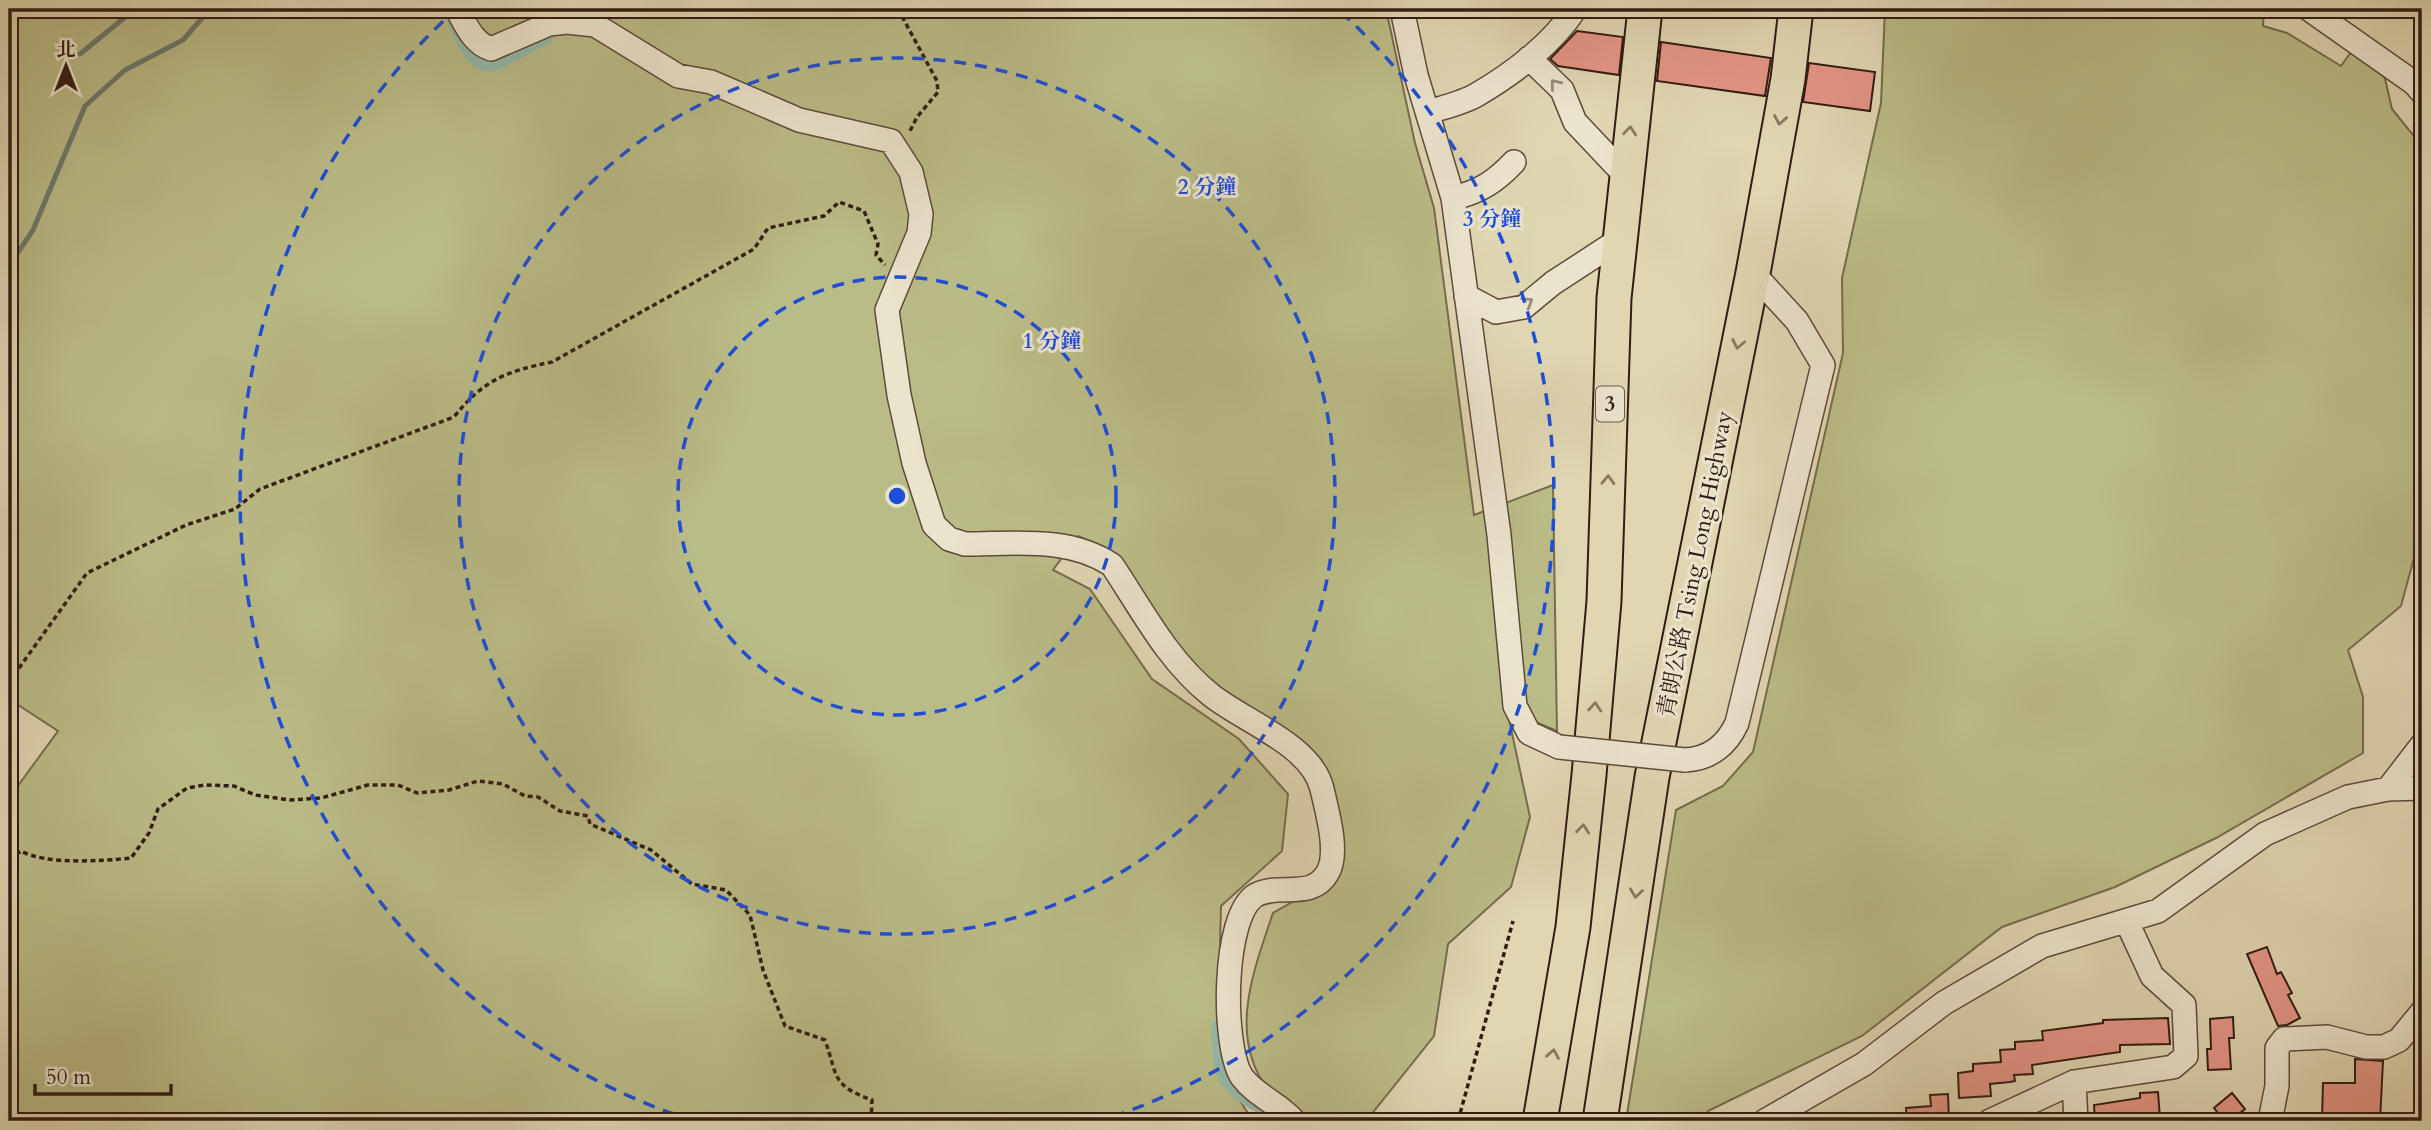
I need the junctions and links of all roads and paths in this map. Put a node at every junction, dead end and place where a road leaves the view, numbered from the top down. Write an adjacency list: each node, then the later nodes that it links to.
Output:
1 (457, 9): 14 (street)
2 (898, 9): 14 (path)
3 (1402, 9): 13 (street)
4 (1575, 9): 11 (street)
5 (1796, 9): 10 (highway, 青朗公路 Tsing Long Highway)
6 (1809, 9): 10 (highway)
7 (2309, 9): 9 (street)
8 (1640, 17): 16 (highway, 3, one-way to 8)
9 (2333, 17): 12 (street)
10 (1792, 53): 20 (highway, 青朗公路 Tsing Long Highway, one-way to 20)
11 (1529, 58): 13 (street); 16 (street, one-way to 11)
12 (2422, 92)
13 (1427, 112): 17 (street)
14 (899, 151): 32 (street)
15 (1514, 162): 17 (street)
16 (1626, 176): 18 (highway, 3)
17 (1453, 198): 21 (street)
18 (1619, 240): 21 (street, one-way to 18); 34 (highway, 3, one-way to 18)
19 (890, 265): 22 (path)
20 (1753, 273): 21 (street, bridge); 35 (highway, 青朗公路 Tsing Long Highway, one-way to 35)
21 (1466, 296)
22 (9, 682)
23 (2422, 745): 25 (street)
24 (2422, 788): 25 (street)
25 (2388, 789): 28 (street)
26 (9, 859): 31 (path)
27 (1513, 921): 33 (path)
28 (2127, 922): 30 (street); 36 (street)
29 (2422, 1012): 39 (street)
30 (2074, 1082): 37 (street); 38 (street)
31 (871, 1121)
32 (1294, 1121)
33 (1458, 1121)
34 (1540, 1121)
35 (1600, 1121)
36 (1765, 1121)
37 (1990, 1121)
38 (2076, 1121)
39 (2270, 1121)

